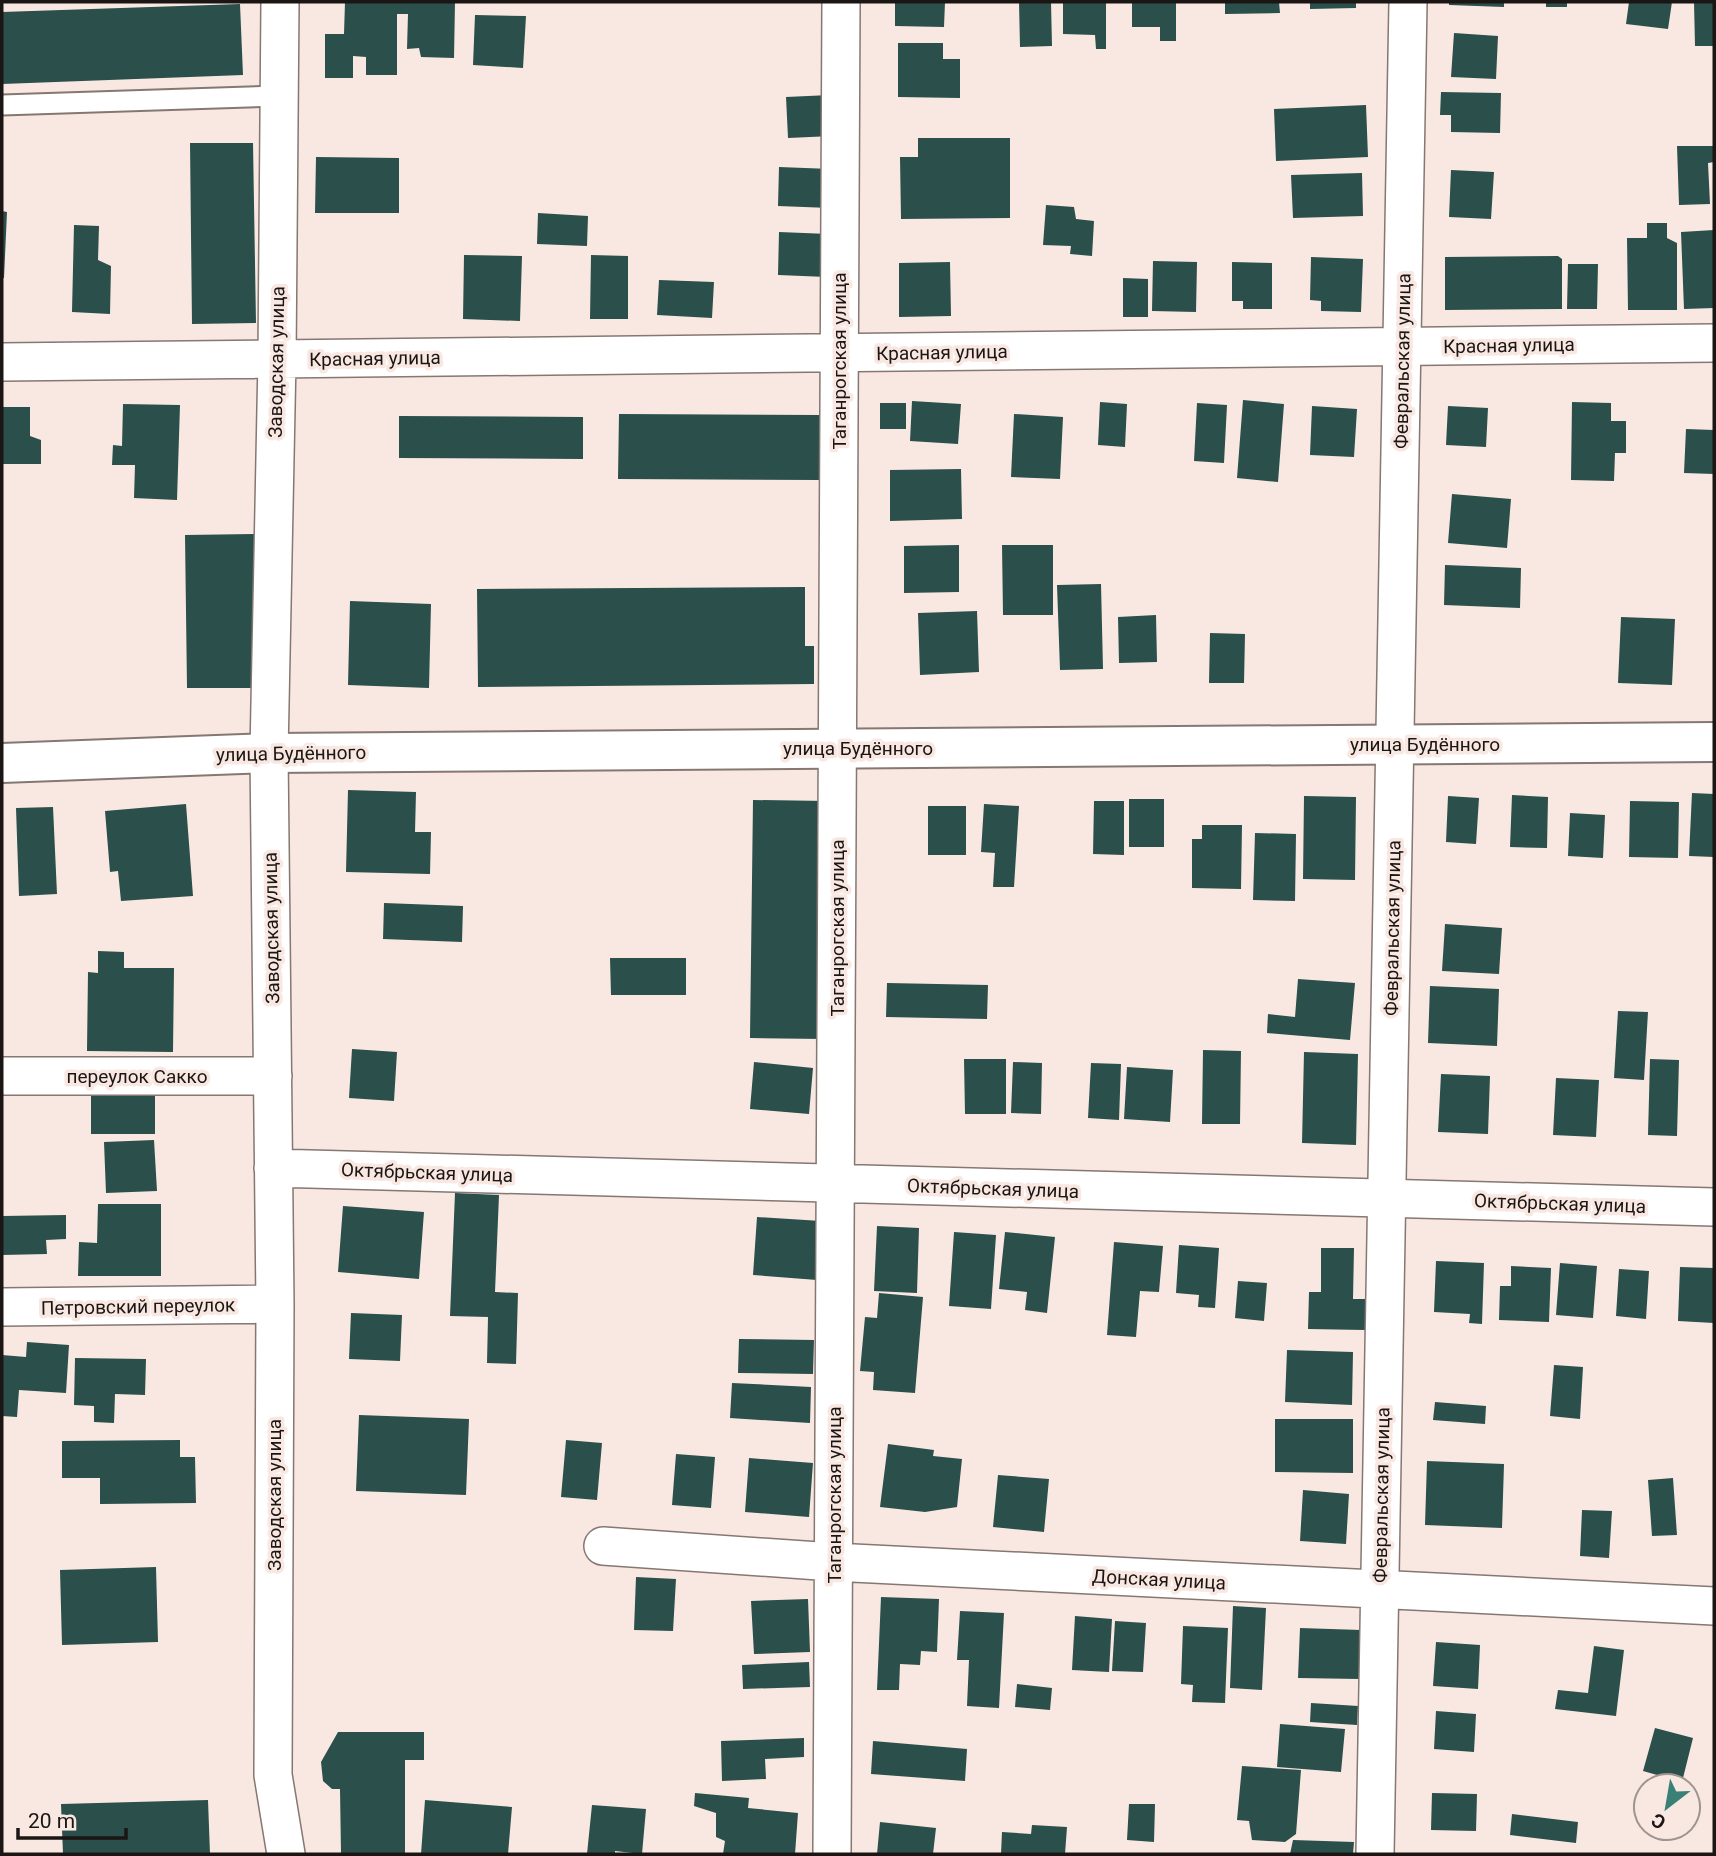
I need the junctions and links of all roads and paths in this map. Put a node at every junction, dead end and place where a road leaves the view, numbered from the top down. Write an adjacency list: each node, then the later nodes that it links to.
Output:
1 (280, 2): 4 (street, Заводская улица)
2 (841, 2): 8 (street, Таганрогская улица)
3 (1408, 2): 7 (street, Февральская улица)
4 (279, 96): 5 (lane); 9 (street, Заводская улица)
5 (2, 105)
6 (1714, 343): 7 (street, Красная улица)
7 (1402, 346): 8 (street, Красная улица); 12 (street, Февральская улица)
8 (839, 353): 9 (street, Красная улица); 13 (street, Таганрогская улица)
9 (277, 359): 10 (street, Красная улица); 14 (street, Заводская улица)
10 (2, 362)
11 (1714, 742): 12 (street, улица Будённого)
12 (1395, 744): 13 (street, улица Будённого); 20 (street, Февральская улица)
13 (838, 749): 14 (street, улица Будённого); 19 (street, Таганрогская улица)
14 (269, 752): 15 (street, улица Будённого); 17 (street, Заводская улица)
15 (2, 763)
16 (2, 1076): 17 (street, переулок Сакко)
17 (273, 1076): 18 (street, Заводская улица)
18 (273, 1168): 19 (street, Октябрьская улица); 22 (street, Заводская улица)
19 (836, 1184): 20 (street, Октябрьская улица); 25 (street, Таганрогская улица)
20 (1387, 1198): 21 (street, Октябрьская улица); 26 (street, Февральская улица)
21 (1714, 1207)
22 (275, 1304): 23 (street, Петровский переулок); 28 (street, Заводская улица)
23 (2, 1307)
24 (603, 1546): 25 (street, Донская улица)
25 (833, 1562): 26 (street, Донская улица); 29 (street, Таганрогская улица)
26 (1380, 1590): 27 (street, Донская улица); 30 (street, Февральская улица)
27 (1714, 1606)
28 (286, 1854)
29 (832, 1854)
30 (1375, 1854)

